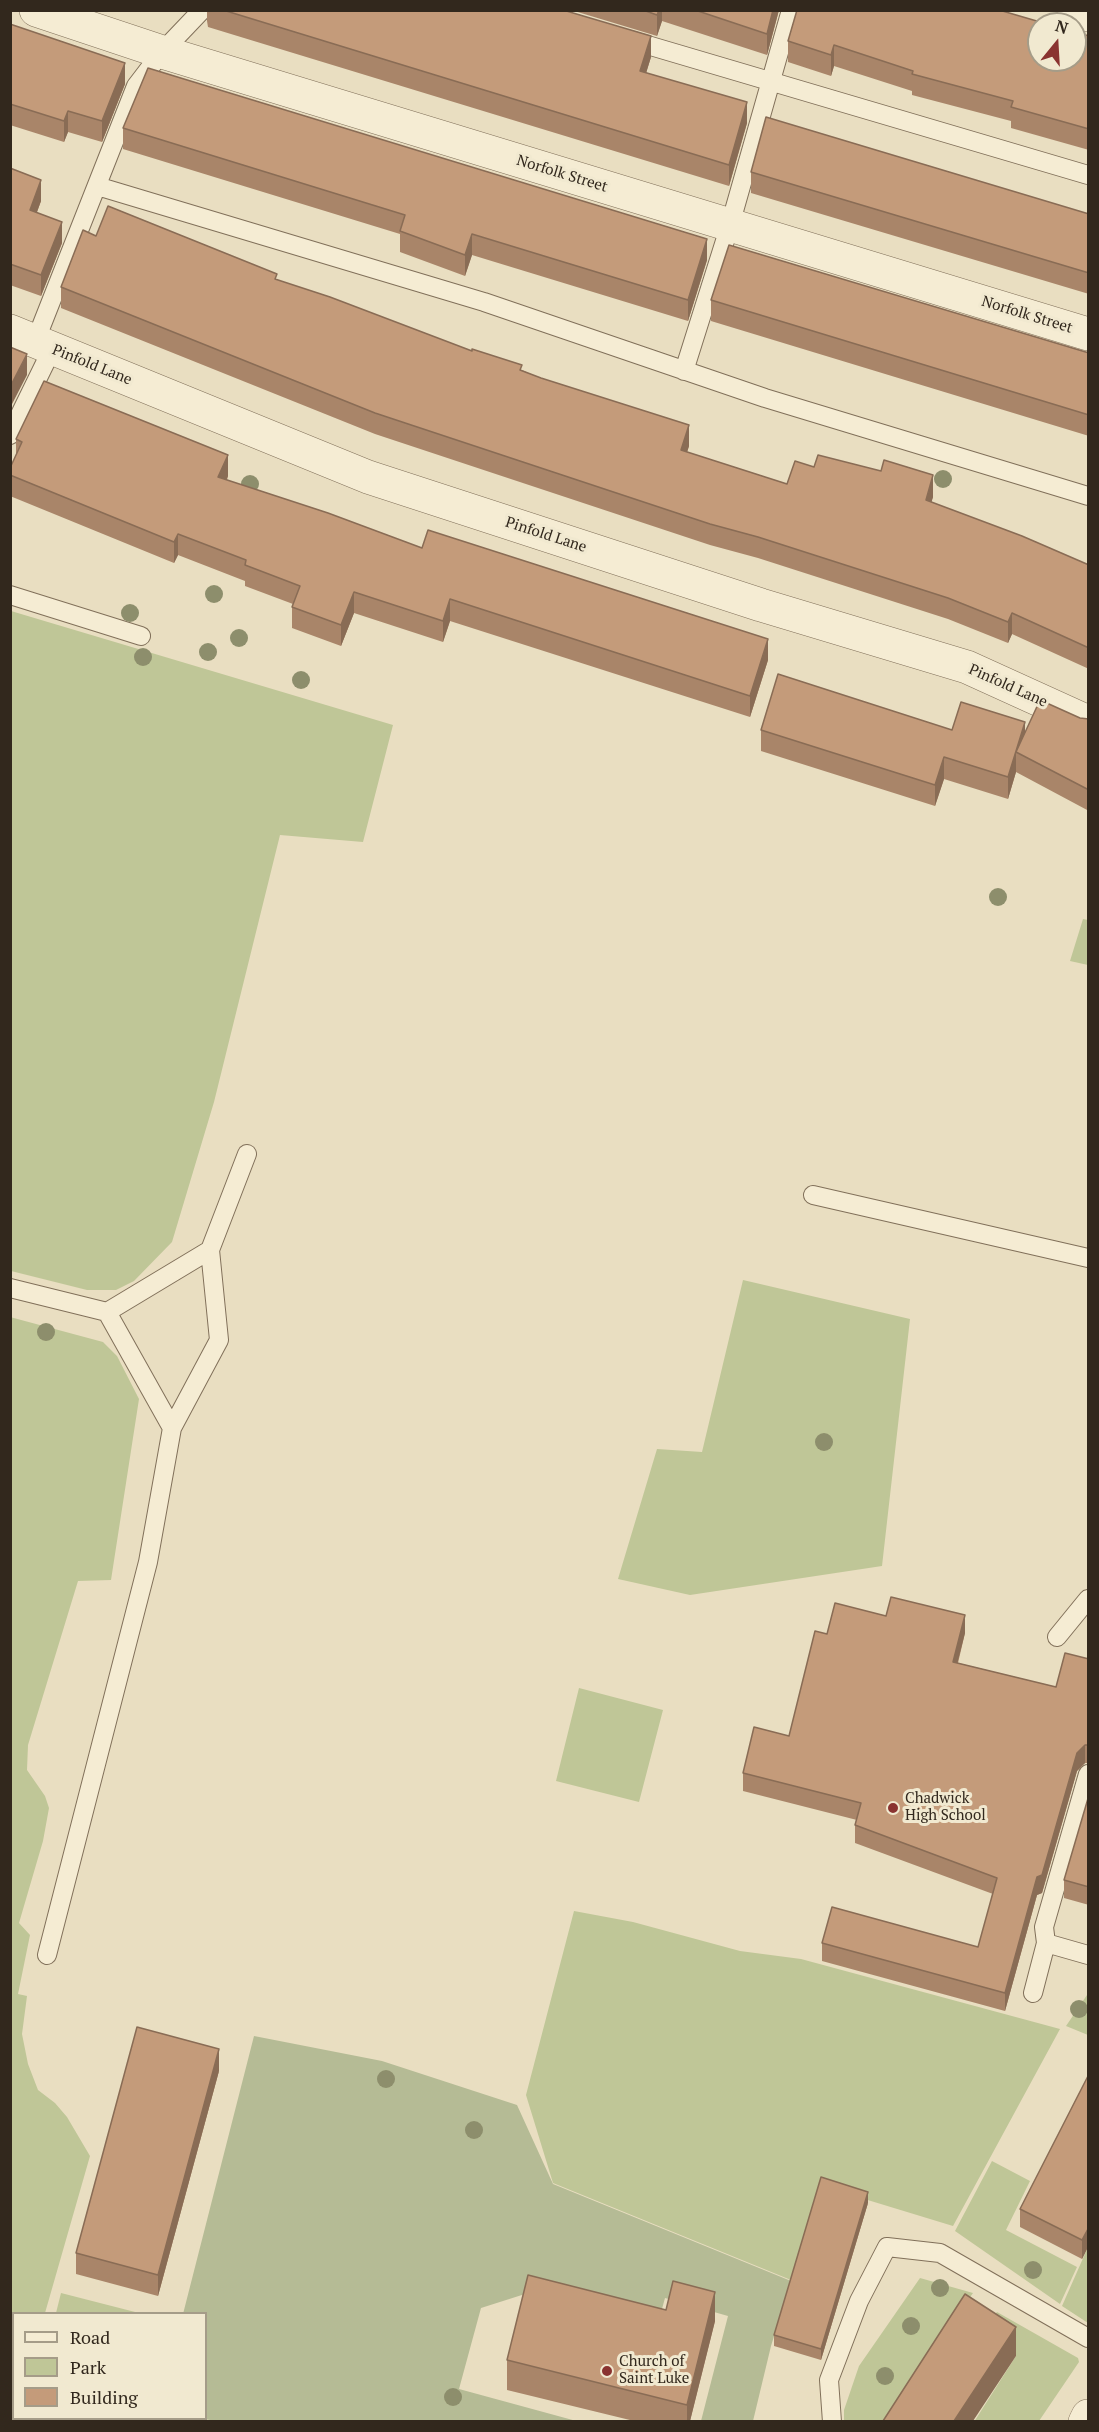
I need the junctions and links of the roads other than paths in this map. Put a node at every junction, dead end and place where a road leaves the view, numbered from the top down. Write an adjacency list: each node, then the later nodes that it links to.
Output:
1 (36, 10): 7 (street, Norfolk Street)
2 (202, 10): 7 (lane)
3 (791, 10): 8 (lane)
4 (1074, 10): 5 (street)
5 (1089, 15)
6 (610, 34): 8 (lane)
7 (162, 52): 10 (lane); 11 (street, Norfolk Street)
8 (770, 82): 9 (lane); 11 (lane)
9 (1089, 175)
10 (97, 186): 13 (lane); 14 (lane)
11 (730, 225): 12 (street, Norfolk Street); 14 (lane)
12 (1089, 334)
13 (32, 341): 15 (lane); 19 (street, Pinfold Lane)
14 (684, 371): 16 (lane)
15 (10, 435)
16 (1089, 496)
17 (10, 595): 18 (lane)
18 (141, 636)
19 (1089, 722)
20 (247, 1154): 22 (lane)
21 (813, 1195): 23 (lane)
22 (210, 1250): 25 (lane); 26 (lane)
23 (1089, 1258)
24 (10, 1288): 25 (lane)
25 (107, 1312): 26 (lane)
26 (172, 1428): 31 (lane)
27 (1089, 1599): 28 (lane)
28 (1057, 1637)
29 (1089, 1774): 30 (lane)
30 (1046, 1943): 32 (lane); 33 (lane)
31 (47, 1955)
32 (1089, 1955)
33 (1033, 1994)
34 (1089, 2338): 36 (lane)
35 (1089, 2416): 37 (street)
36 (831, 2421)
37 (1085, 2421)

